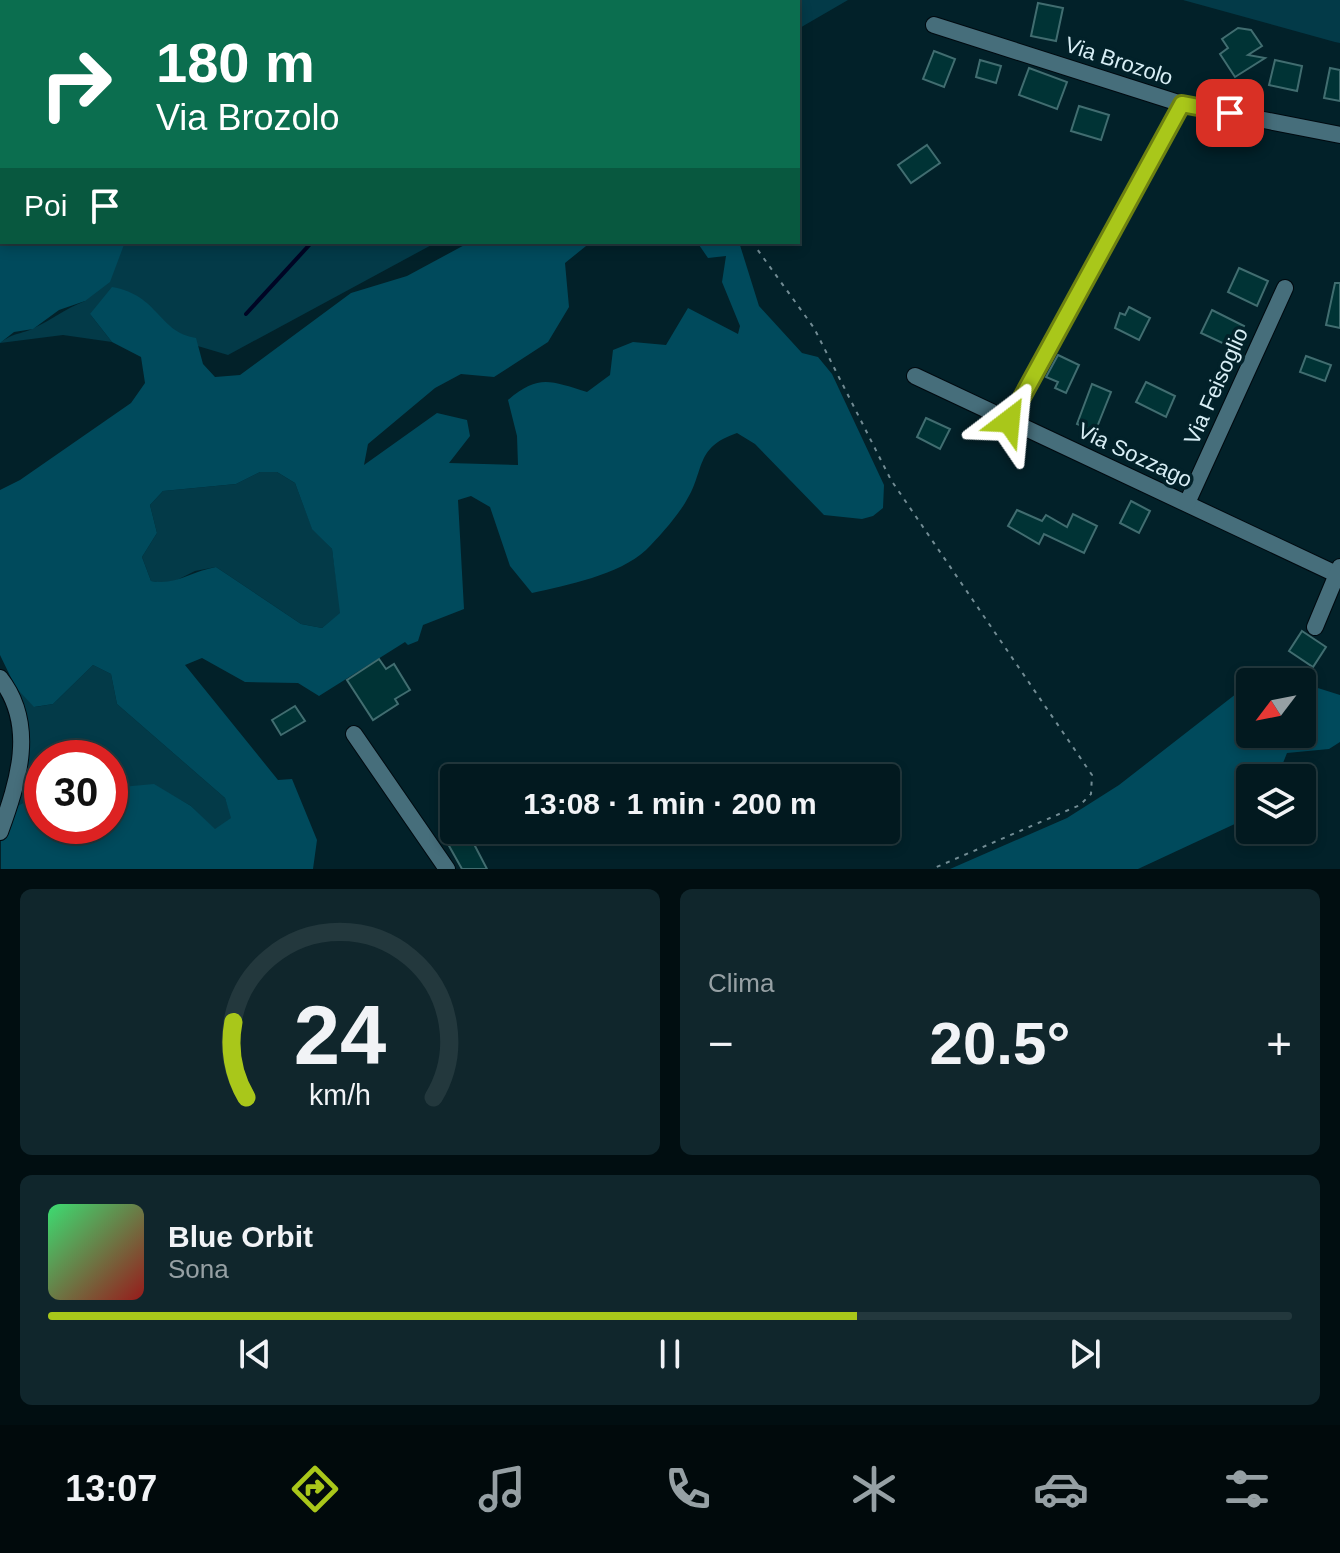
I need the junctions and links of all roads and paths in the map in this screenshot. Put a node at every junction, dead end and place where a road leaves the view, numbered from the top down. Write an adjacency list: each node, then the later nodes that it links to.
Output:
1 (934, 25): 2 (street, Via Brozolo)
2 (1182, 104): 3 (street, Via Brozolo); 7 (street)
3 (1340, 135)
4 (753, 244): 15 (path)
5 (1285, 288): 8 (street, Via Feisoglio)
6 (915, 376): 7 (street, Via Sozzago)
7 (1009, 421): 8 (street, Via Sozzago)
8 (1187, 503): 9 (street, Via Sozzago)
9 (1339, 570): 10 (street, Via Sozzago)
10 (1315, 627)
11 (0, 678): 13 (street)
12 (354, 734): 14 (street)
13 (0, 832)
14 (447, 869)
15 (932, 869)

